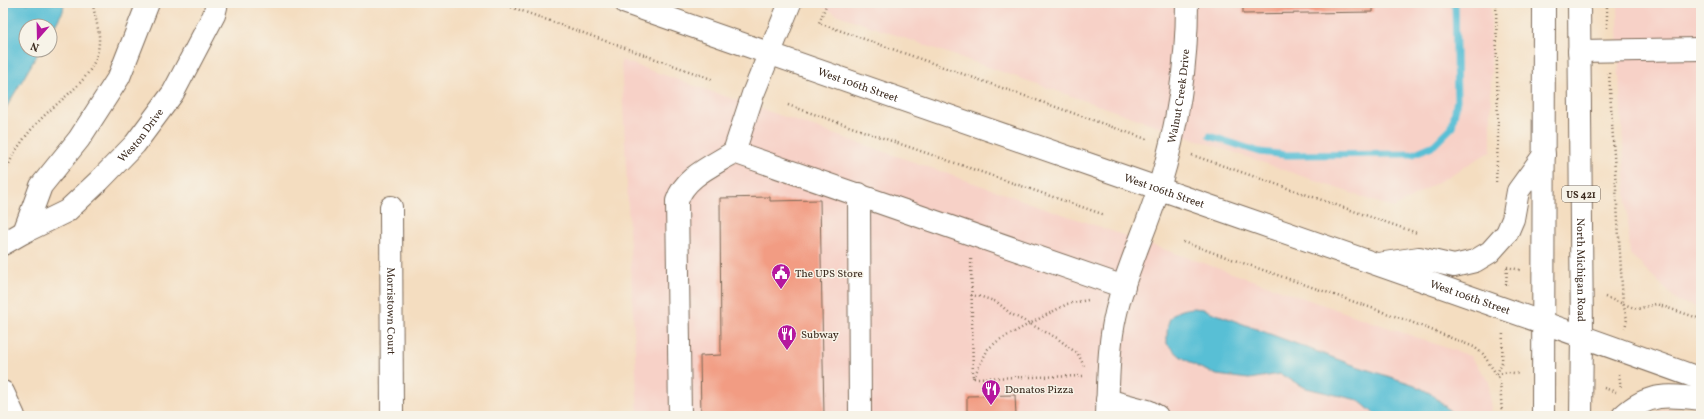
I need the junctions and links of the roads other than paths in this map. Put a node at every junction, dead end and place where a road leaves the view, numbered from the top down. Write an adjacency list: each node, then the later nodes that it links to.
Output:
1 (148, 3): 16 (street)
2 (217, 3): 16 (street, Weston Drive)
3 (626, 3): 10 (street, West 106th Street)
4 (790, 3): 10 (street)
5 (1187, 3): 13 (street, Walnut Creek Drive)
6 (1544, 3): 12 (street)
7 (1579, 3): 9 (street, North Michigan Road / US 421)
8 (1701, 49): 9 (street)
9 (1580, 51): 21 (street, North Michigan Road / US 421)
10 (770, 54): 11 (street); 13 (street, West 106th Street)
11 (734, 152): 14 (street); 29 (street)
12 (1544, 155): 18 (street); 20 (street)
13 (1159, 188): 18 (street, West 106th Street); 19 (street, Walnut Creek Drive)
14 (859, 194): 19 (street); 30 (street)
15 (391, 207): 28 (street, Morristown Court)
16 (24, 232): 17 (street, Weston Drive)
17 (3, 244)
18 (1378, 264): 20 (street, West 106th Street)
19 (1124, 287): 25 (street, Walnut Creek Drive)
20 (1543, 322): 21 (street, West 106th Street); 31 (street)
21 (1582, 336): 22 (street, West 106th Street); 32 (street, North Michigan Road / US 421)
22 (1701, 380)
23 (3, 392): 27 (street)
24 (1701, 399): 33 (street)
25 (1107, 408): 26 (street)
26 (1151, 414)
27 (14, 416)
28 (392, 416)
29 (680, 416)
30 (860, 416)
31 (1543, 416)
32 (1581, 416)
33 (1623, 416)

